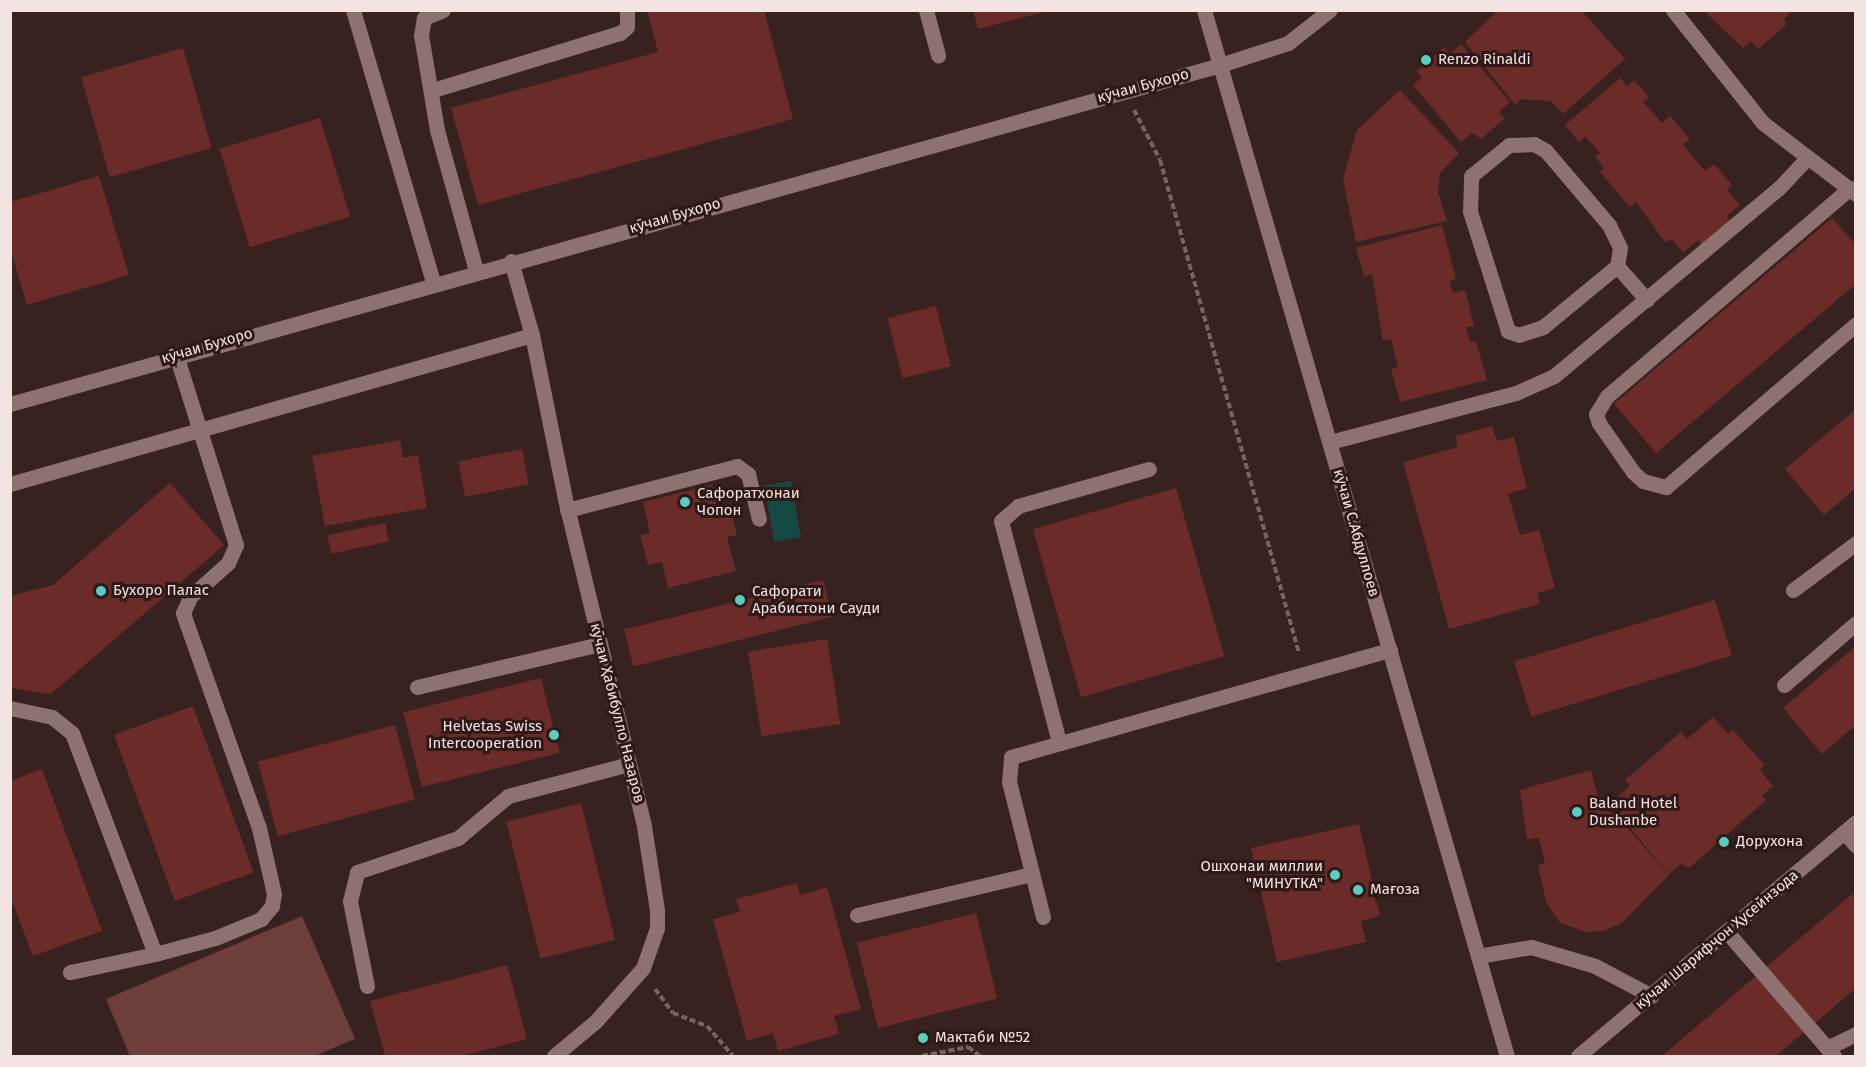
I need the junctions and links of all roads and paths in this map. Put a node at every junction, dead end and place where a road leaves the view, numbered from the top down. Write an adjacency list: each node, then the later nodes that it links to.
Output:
1 (353, 10): 17 (street)
2 (443, 10): 10 (street)
3 (627, 10): 10 (street)
4 (926, 10): 8 (street)
5 (1204, 10): 9 (street, кӯчаи С.Абдуллоев)
6 (1330, 10): 9 (street, кӯчаи Бухоро)
7 (1673, 10): 12 (street)
8 (938, 54)
9 (1220, 65): 11 (street, кӯчаи Бухоро); 24 (street, кӯчаи С.Абдуллоев)
10 (433, 90): 16 (street)
11 (1128, 90): 14 (street, кӯчаи Бухоро); 34 (path)
12 (1808, 158): 13 (street); 18 (street)
13 (1853, 191): 19 (street)
14 (511, 261): 16 (street, кӯчаи Бухоро); 20 (street, кӯчаи Ҳабибулло Назаров)
15 (1617, 266): 15 (street); 18 (street)
16 (476, 271): 17 (street, кӯчаи Бухоро)
17 (433, 282): 21 (street, кӯчаи Бухоро)
18 (1647, 300): 24 (street)
19 (1856, 324)
20 (532, 335): 23 (street); 27 (street, кӯчаи Ҳабибулло Назаров)
21 (176, 355): 22 (street, кӯчаи Бухоро); 23 (street)
22 (10, 404)
23 (200, 428): 26 (street); 46 (street)
24 (1330, 442): 33 (street, кӯчаи С.Абдуллоев)
25 (1149, 469): 38 (street)
26 (10, 484)
27 (567, 510): 28 (street); 32 (street, кӯчаи Ҳабибулло Назаров)
28 (759, 519)
29 (1856, 543): 30 (street)
30 (1793, 590)
31 (1856, 624): 35 (street)
32 (600, 644): 36 (street); 39 (street, кӯчаи Ҳабибулло Назаров)
33 (1390, 650): 34 (street); 47 (street, кӯчаи С.Абдуллоев)
34 (1305, 674): 38 (street)
35 (1784, 685)
36 (417, 687)
37 (10, 708): 46 (street)
38 (1059, 742): 42 (street)
39 (629, 765): 48 (street, кӯчаи Ҳабибулло Назаров); 50 (street)
40 (1850, 827): 41 (street); 45 (street, кӯчаи Шарифҷон Ҳусейнзода)
41 (1856, 846)
42 (1032, 874): 43 (street); 44 (street)
43 (857, 915)
44 (1043, 917)
45 (1727, 932): 51 (street, кӯчаи Шарифҷон Ҳусейнзода); 53 (street)
46 (155, 954): 49 (street)
47 (1478, 956): 51 (street); 58 (street, кӯчаи С.Абдуллоев)
48 (643, 968): 54 (street, кӯчаи Ҳабибулло Назаров); 55 (path)
49 (70, 972)
50 (367, 986)
51 (1652, 996): 59 (street, кӯчаи Шарифҷон Ҳусейнзода)
52 (1856, 1034): 53 (street)
53 (1831, 1052)
54 (554, 1056)
55 (733, 1056)
56 (922, 1056): 57 (path)
57 (980, 1056)
58 (1508, 1056)
59 (1578, 1056)

